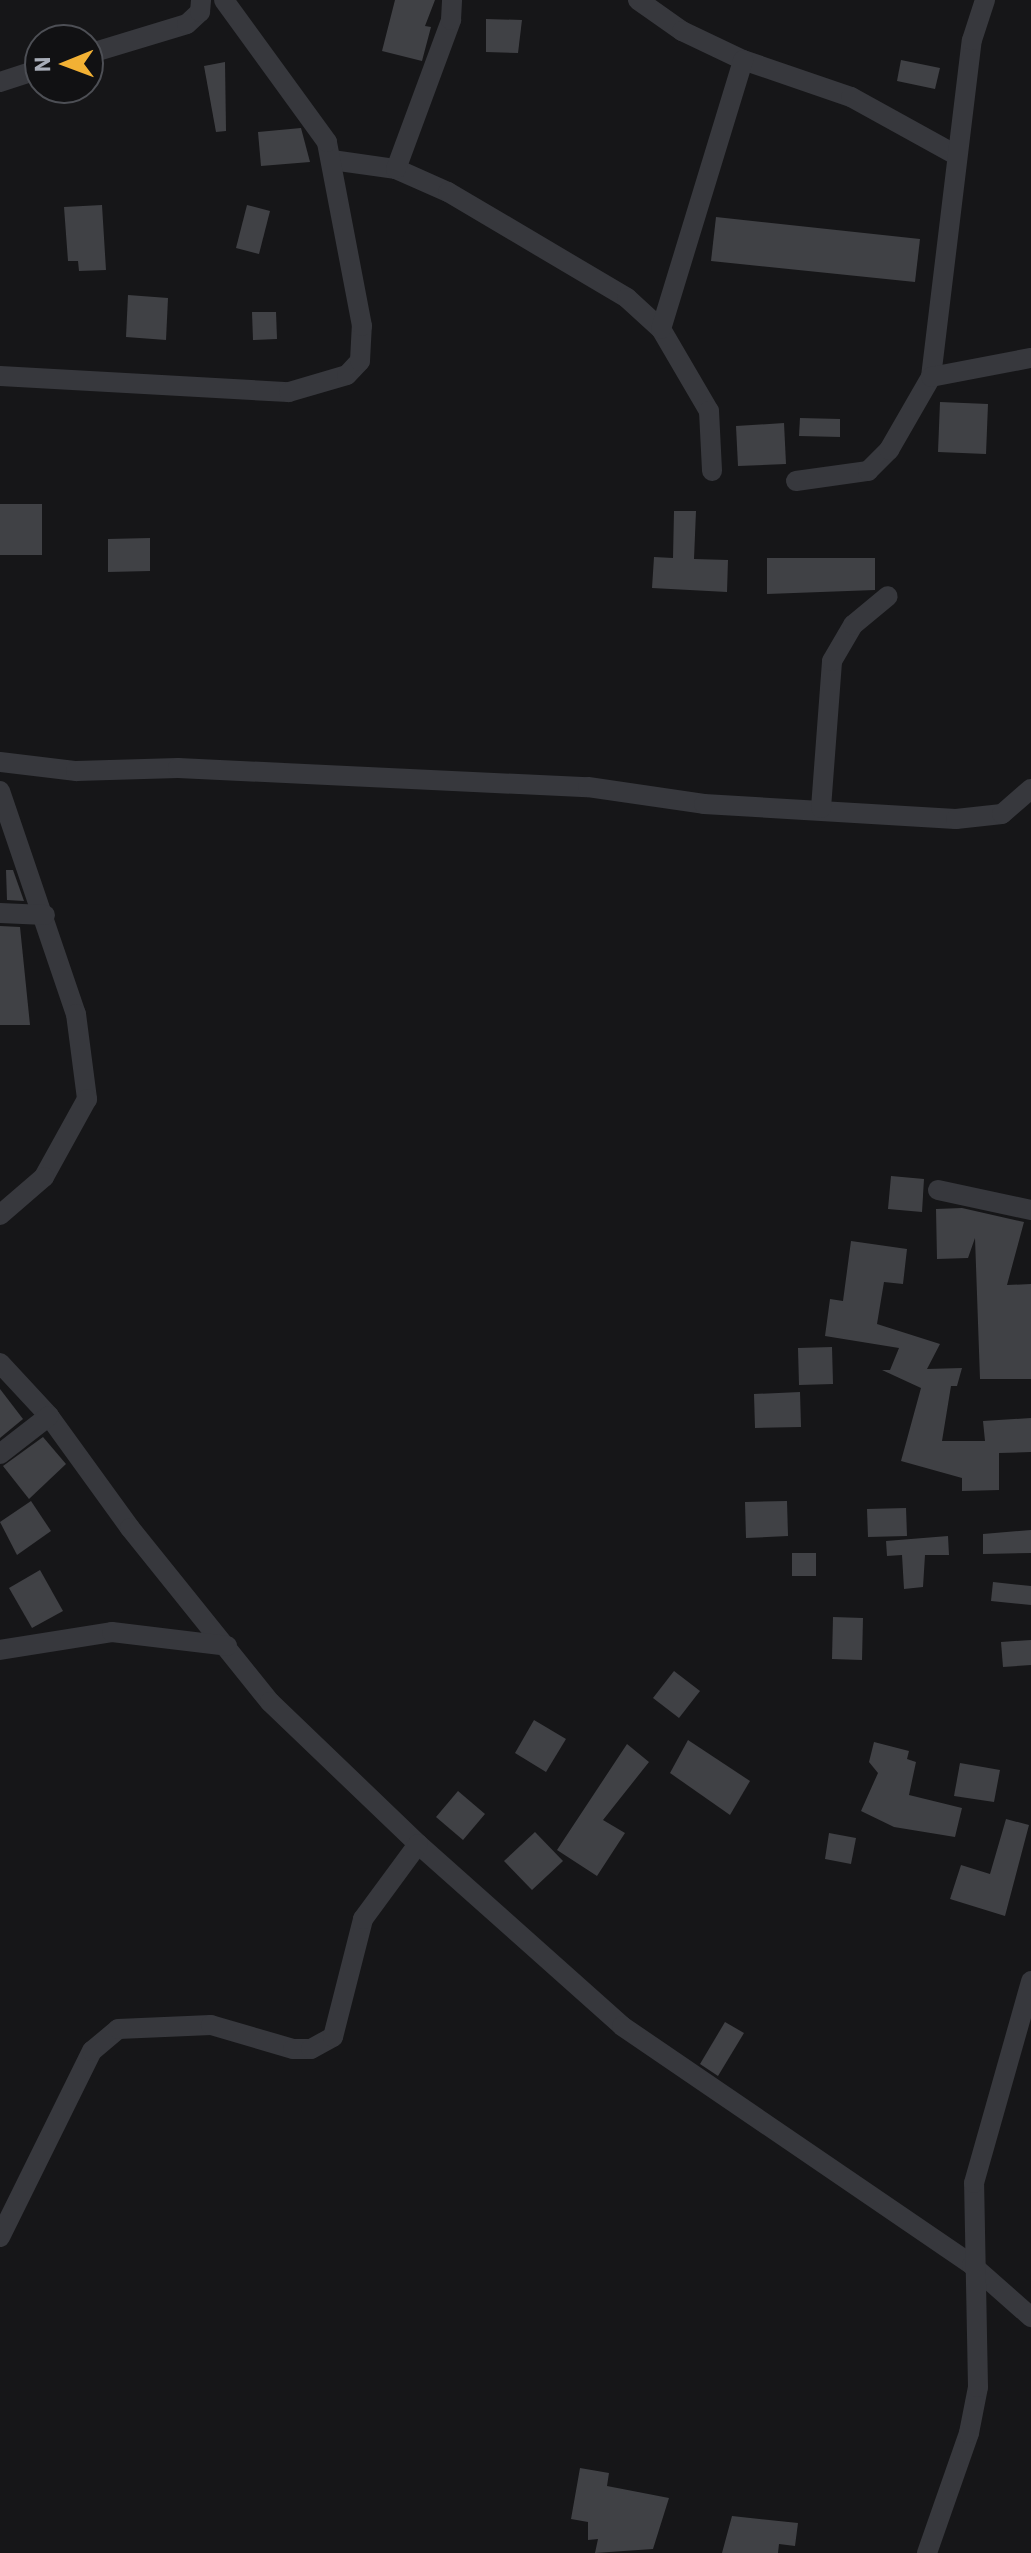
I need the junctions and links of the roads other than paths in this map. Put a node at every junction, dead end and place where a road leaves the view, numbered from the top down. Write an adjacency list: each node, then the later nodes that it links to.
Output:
1 (201, 0): 6 (street)
2 (224, 0): 11 (street)
3 (452, 0): 12 (street)
4 (638, 0): 7 (street)
5 (985, 0): 10 (street)
6 (104, 49)
7 (743, 60): 10 (street); 13 (street)
8 (24, 74): 9 (street)
9 (0, 82)
10 (956, 155): 16 (street)
11 (332, 160): 12 (street); 15 (street)
12 (396, 169): 13 (street)
13 (661, 329): 17 (street)
14 (1031, 358): 16 (street)
15 (0, 376)
16 (931, 377): 18 (street)
17 (712, 471)
18 (796, 481)
19 (888, 596): 23 (street)
20 (0, 762): 23 (street)
21 (1031, 789): 23 (street)
22 (0, 791): 25 (street)
23 (821, 808)
24 (0, 913): 25 (street)
25 (45, 915): 28 (street)
26 (938, 1190): 27 (street)
27 (1031, 1210)
28 (0, 1215)
29 (0, 1363): 30 (street)
30 (49, 1416): 31 (street); 32 (street)
31 (0, 1454)
32 (227, 1646): 33 (street); 34 (street)
33 (0, 1650)
34 (418, 1844): 36 (street); 37 (street)
35 (1031, 1981): 37 (street)
36 (0, 2237)
37 (972, 2265): 38 (street); 39 (street)
38 (1031, 2317)
39 (927, 2553)

